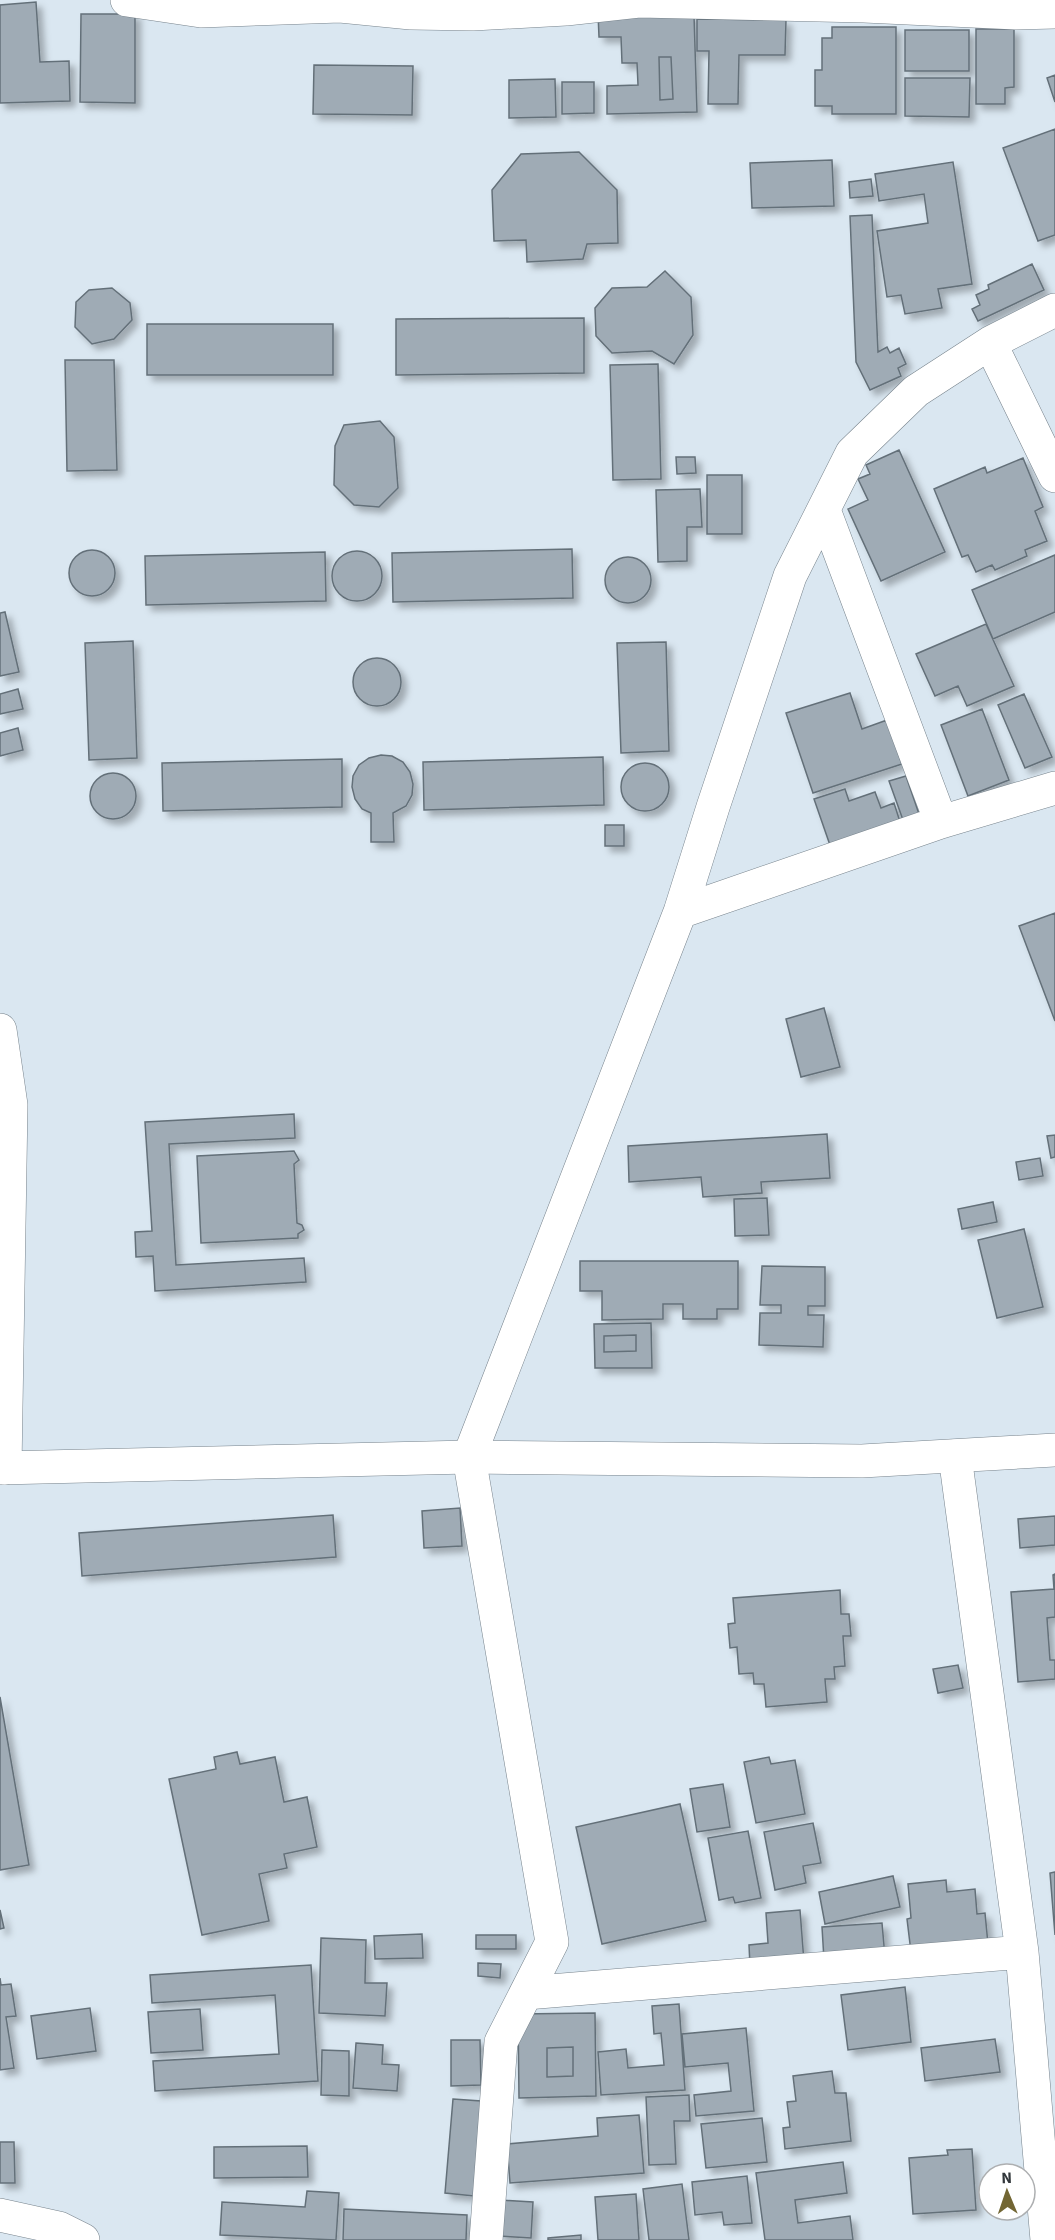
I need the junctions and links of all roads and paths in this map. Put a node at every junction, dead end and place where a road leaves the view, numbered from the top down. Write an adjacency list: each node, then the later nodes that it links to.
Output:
1 (127, 0): 2 (street)
2 (691, 1): 3 (street)
3 (1055, 12)
4 (1055, 310): 5 (street)
5 (990, 343): 6 (street); 7 (street)
6 (1055, 476)
7 (824, 510): 9 (street); 10 (street)
8 (1055, 788): 9 (street)
9 (941, 822): 10 (street)
10 (680, 912): 14 (street)
11 (0, 1030): 15 (street)
12 (1055, 1450): 13 (street)
13 (955, 1456): 14 (street); 16 (street)
14 (470, 1457): 15 (street); 17 (street)
15 (2, 1468)
16 (1022, 1952): 17 (street); 21 (street)
17 (526, 1993): 20 (street)
18 (0, 2215): 19 (street)
19 (83, 2240)
20 (486, 2240)
21 (1047, 2240)

